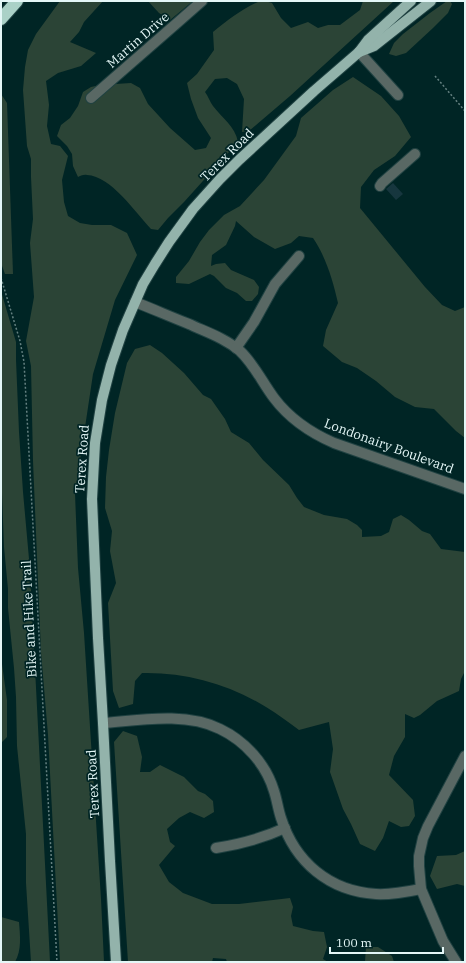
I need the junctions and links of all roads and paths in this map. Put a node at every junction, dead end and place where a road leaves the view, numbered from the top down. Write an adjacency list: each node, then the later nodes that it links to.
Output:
1 (17, 1): 6 (highway)
2 (22, 1): 6 (highway)
3 (202, 1): 10 (street, Martin Drive)
4 (411, 1): 7 (main road, Terex Road)
5 (431, 1): 7 (main road, Terex Road)
6 (3, 17)
7 (359, 52): 9 (street); 16 (main road, Terex Road)
8 (435, 76): 11 (path)
9 (398, 95)
10 (91, 98)
11 (465, 111)
12 (415, 154): 13 (street)
13 (380, 186)
14 (299, 256): 17 (street)
15 (1, 278): 24 (path, Bike and Hike Trail)
16 (135, 302): 17 (street, Londonairy Boulevard); 19 (main road, Terex Road)
17 (236, 348): 18 (street, Londonairy Boulevard)
18 (465, 489)
19 (103, 723): 21 (street); 25 (main road, Terex Road)
20 (465, 756): 23 (street)
21 (285, 828): 22 (street); 23 (street)
22 (216, 848)
23 (421, 889): 26 (street)
24 (57, 962)
25 (116, 962)
26 (456, 962)

